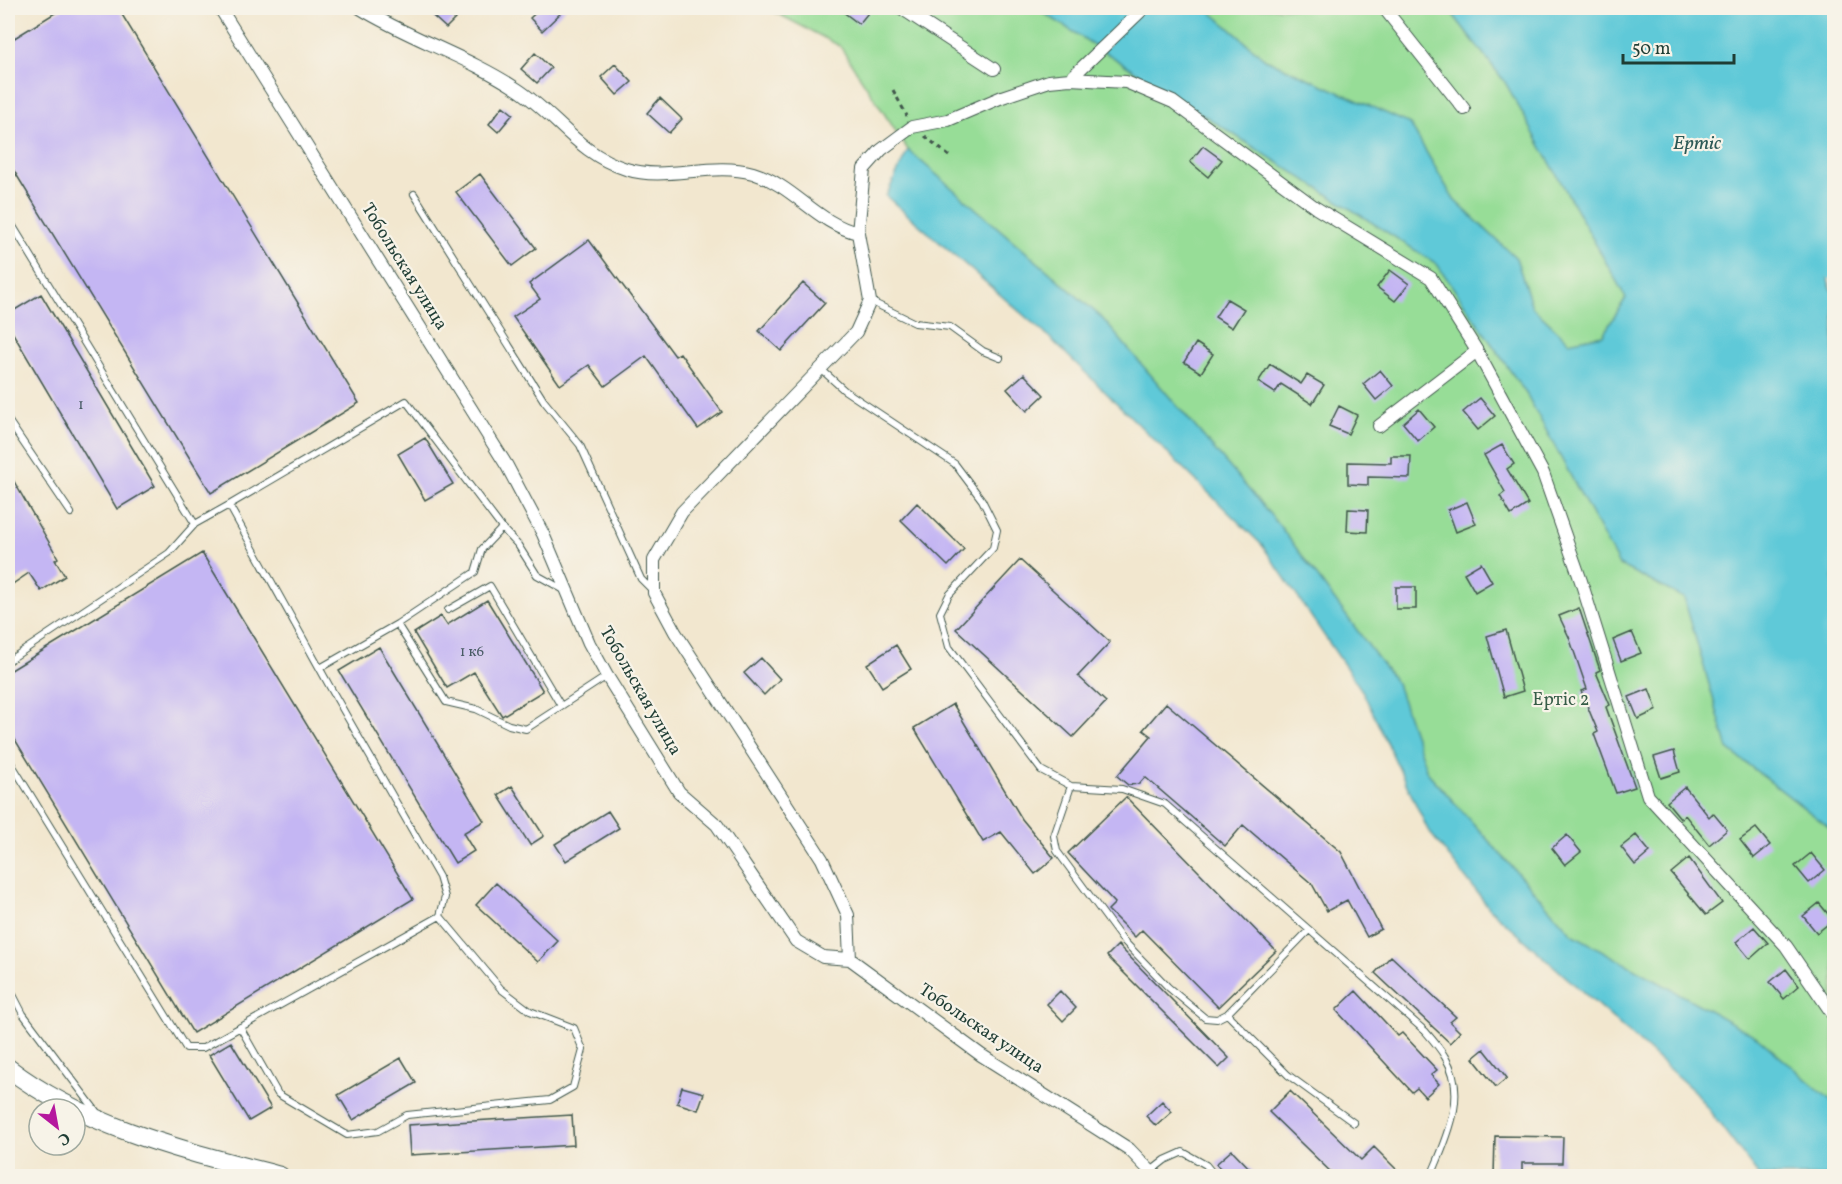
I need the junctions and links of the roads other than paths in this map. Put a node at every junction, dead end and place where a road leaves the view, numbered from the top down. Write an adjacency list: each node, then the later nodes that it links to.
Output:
1 (220, 8): 22 (street, Тобольская улица)
2 (360, 8): 11 (street)
3 (901, 8): 6 (street)
4 (1144, 8): 7 (street)
5 (1384, 8): 8 (street)
6 (994, 69)
7 (1070, 79): 11 (street); 13 (street)
8 (1464, 109)
9 (414, 194): 23 (lane)
10 (8, 218): 20 (lane)
11 (858, 233): 12 (street)
12 (870, 301): 14 (lane); 15 (street)
13 (1477, 351): 17 (street); 37 (street)
14 (1000, 358)
15 (822, 370): 23 (street); 31 (lane)
16 (8, 420): 19 (lane)
17 (1379, 426)
18 (229, 505): 20 (lane); 21 (lane); 27 (lane)
19 (71, 513)
20 (195, 524): 26 (lane)
21 (502, 528): 22 (lane); 25 (lane)
22 (567, 591): 28 (street, Тобольская улица)
23 (654, 593): 34 (street)
24 (447, 610): 29 (lane)
25 (397, 624): 27 (lane); 29 (lane)
26 (8, 661)
27 (320, 668): 32 (lane)
28 (607, 676): 29 (lane); 34 (street, Тобольская улица)
29 (561, 706)
30 (8, 758): 38 (lane)
31 (1071, 786): 33 (lane); 36 (lane)
32 (440, 916): 38 (lane); 38 (lane)
33 (1308, 931): 36 (lane); 45 (lane)
34 (850, 958): 42 (street, Тобольская улица)
35 (8, 985): 41 (lane)
36 (1227, 1014): 40 (lane)
37 (1834, 1016)
38 (240, 1027)
39 (8, 1068): 41 (main road)
40 (1354, 1123)
41 (108, 1126): 43 (main road)
42 (1153, 1174): 44 (lane)
43 (268, 1175)
44 (1215, 1176)
45 (1431, 1176)

